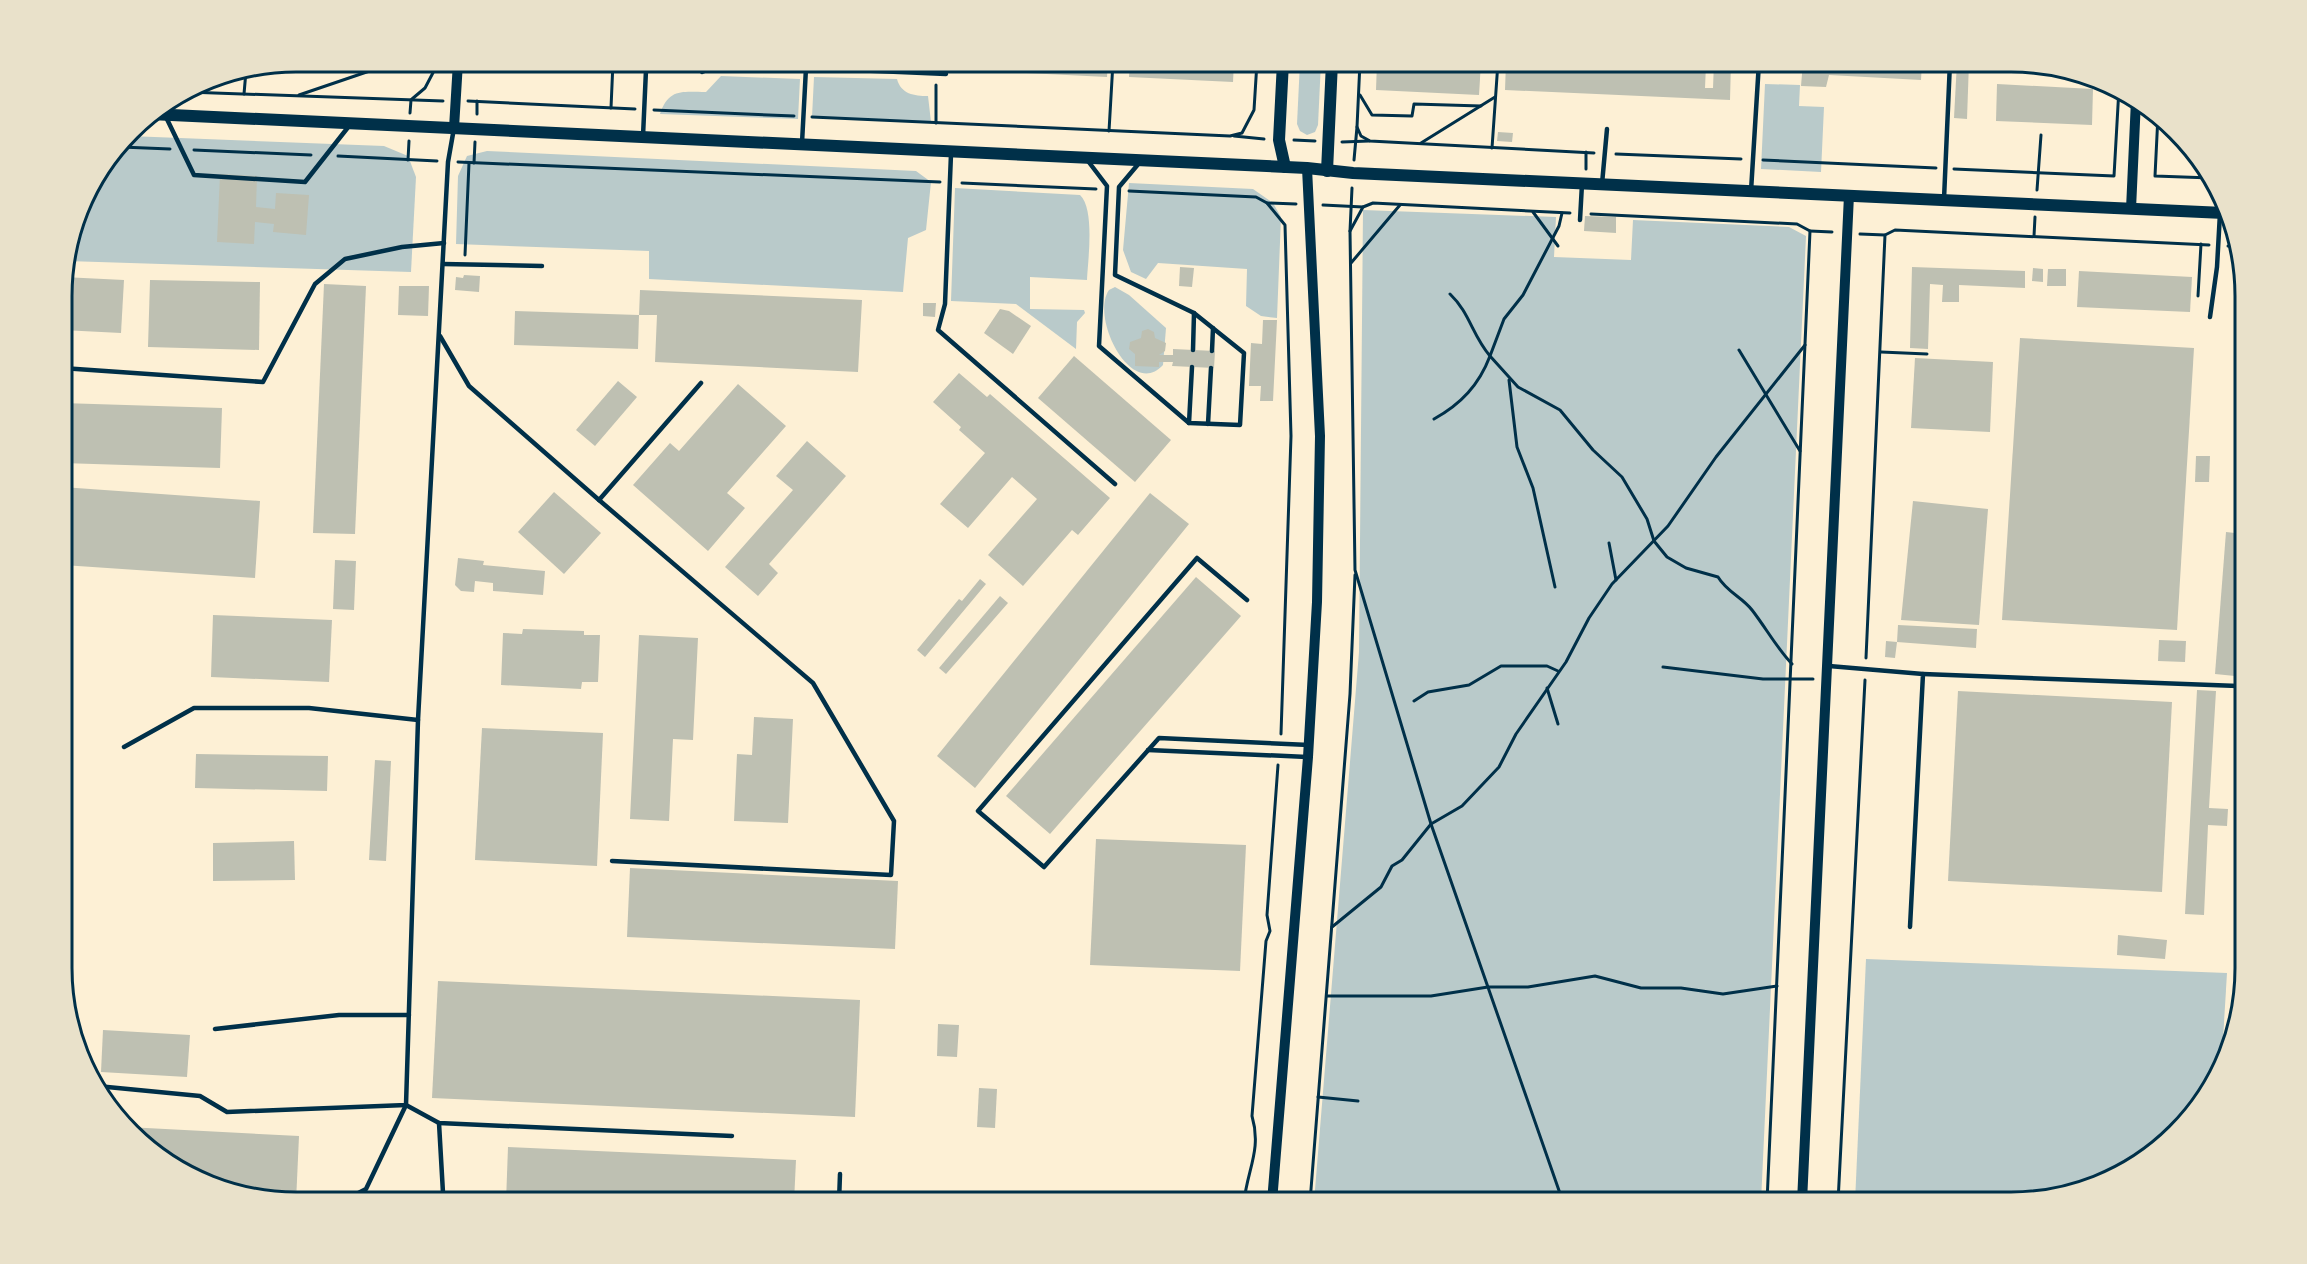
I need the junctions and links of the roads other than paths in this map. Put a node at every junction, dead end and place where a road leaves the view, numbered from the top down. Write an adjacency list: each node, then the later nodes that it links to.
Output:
1 (457, 72): 13 (street)
2 (646, 72): 15 (lane)
3 (806, 72): 16 (lane)
4 (893, 72): 9 (lane)
5 (1282, 72): 20 (main road)
6 (1332, 72): 22 (main road)
7 (1758, 72): 25 (lane)
8 (1950, 72): 27 (lane)
9 (946, 74)
10 (2136, 110): 28 (street)
11 (165, 115): 12 (main road); 12 (lane)
12 (351, 123): 13 (main road)
13 (454, 128): 15 (main road); 32 (lane)
14 (1607, 129): 24 (lane)
15 (643, 136): 16 (main road)
16 (802, 143): 17 (main road)
17 (951, 150): 18 (main road); 47 (lane)
18 (1084, 156): 19 (main road); 45 (lane)
19 (1142, 159): 20 (main road); 35 (lane)
20 (1286, 167): 21 (main road)
21 (1307, 168): 22 (main road); 54 (street)
22 (1327, 171): 23 (main road)
23 (1582, 183): 24 (main road); 30 (lane)
24 (1602, 184): 25 (main road)
25 (1751, 191): 26 (main road)
26 (1849, 195): 27 (main road); 50 (street)
27 (1944, 200): 28 (main road)
28 (2131, 208): 29 (main road)
29 (2219, 213)
30 (1580, 217)
31 (2221, 219): 36 (lane)
32 (444, 243): 33 (lane); 43 (lane)
33 (443, 264): 34 (lane); 38 (lane)
34 (542, 266)
35 (1194, 313): 37 (lane); 39 (lane)
36 (2210, 317)
37 (1213, 328): 40 (lane); 46 (lane)
38 (440, 336): 48 (lane); 53 (lane)
39 (1193, 350)
40 (1212, 351)
41 (1192, 367): 45 (lane)
42 (1211, 368): 46 (lane)
43 (72, 369)
44 (701, 383): 48 (lane)
45 (1189, 423): 46 (lane)
46 (1208, 424)
47 (1115, 484)
48 (599, 500): 58 (lane)
49 (1247, 600): 56 (lane)
50 (1827, 666): 51 (lane); 73 (street)
51 (1923, 674): 52 (lane); 59 (lane)
52 (2235, 686)
53 (418, 720): 55 (lane); 60 (lane)
54 (1309, 745): 56 (lane); 57 (street)
55 (124, 747)
56 (1148, 750): 57 (lane)
57 (1308, 757): 66 (street)
58 (612, 861)
59 (1910, 927)
60 (409, 1015): 61 (lane); 63 (lane)
61 (214, 1029)
62 (107, 1087): 63 (lane)
63 (406, 1105): 64 (lane); 68 (lane)
64 (439, 1123): 65 (lane); 69 (lane)
65 (732, 1136)
66 (1278, 1153): 71 (street); 72 (street)
67 (840, 1174): 70 (lane)
68 (361, 1192)
69 (443, 1192)
70 (839, 1192)
71 (1273, 1192)
72 (1280, 1192)
73 (1802, 1192)

